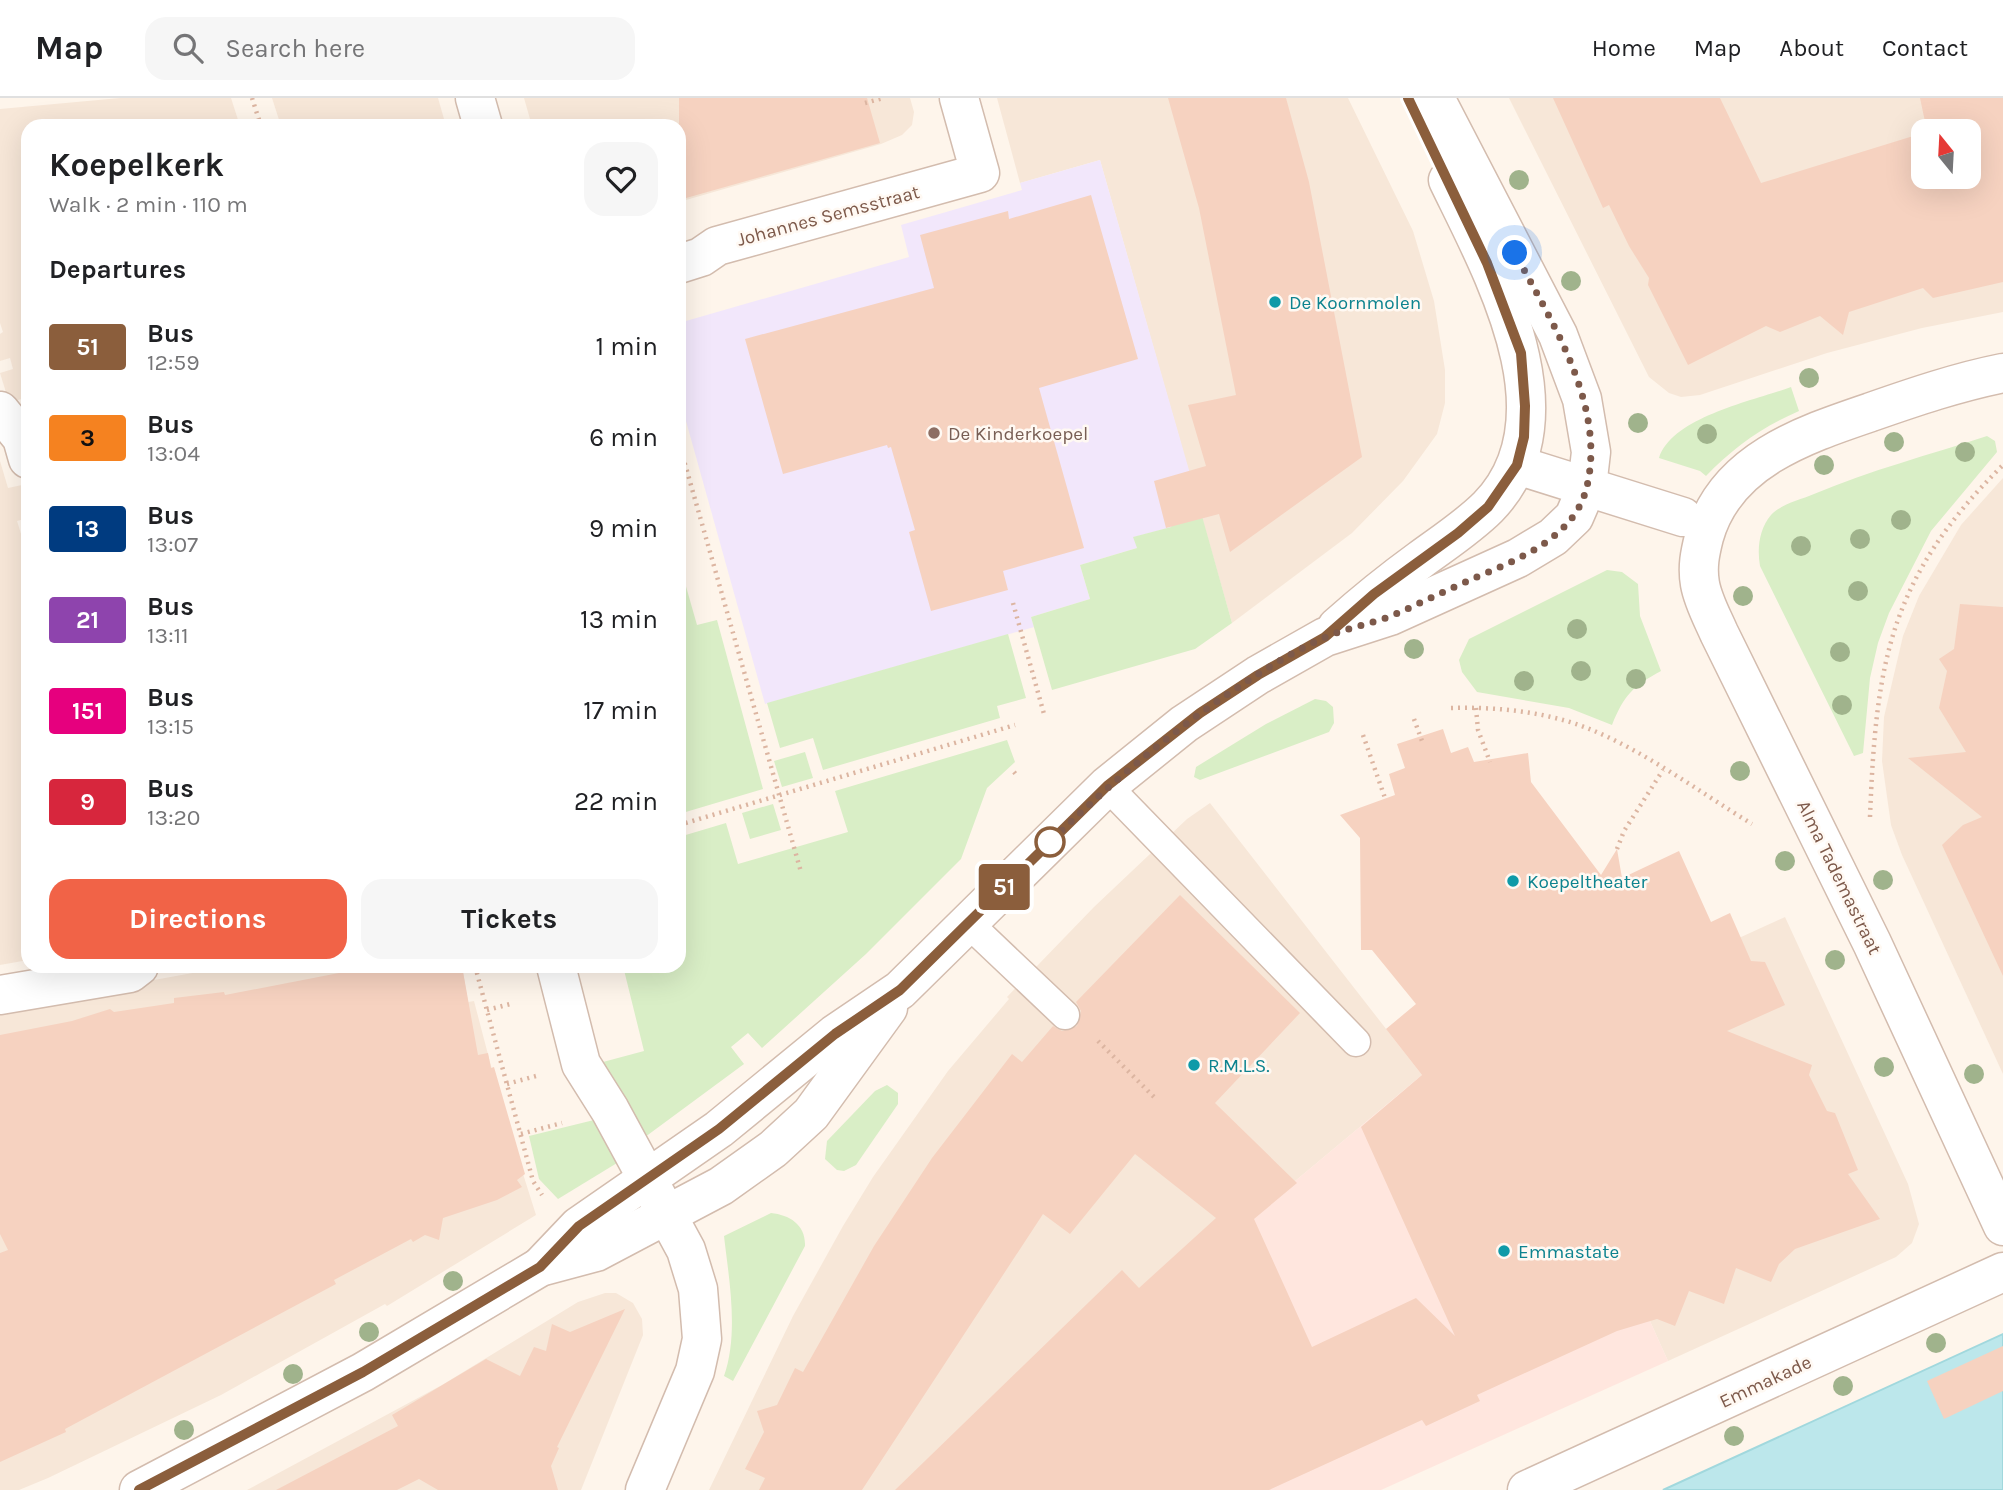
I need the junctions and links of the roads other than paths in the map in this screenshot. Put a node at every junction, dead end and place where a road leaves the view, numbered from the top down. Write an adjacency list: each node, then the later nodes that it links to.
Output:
1 (475, 98): 5 (street)
2 (959, 98): 6 (street, Johannes Semsstraat)
3 (1408, 98): 10 (street)
4 (1435, 98): 11 (street)
5 (481, 119)
6 (686, 262)
7 (2003, 373): 12 (street)
8 (0, 411): 9 (street)
9 (21, 437)
10 (1517, 465): 11 (street); 13 (street)
11 (1587, 487): 12 (street); 13 (street)
12 (1695, 521): 24 (street, Alma Tademastraat)
13 (1325, 637): 14 (street)
14 (1107, 786): 15 (street); 21 (lane)
15 (968, 923): 18 (street); 20 (lane)
16 (131, 973): 19 (street)
17 (558, 973): 22 (street)
18 (900, 990): 22 (street); 23 (street)
19 (0, 995)
20 (1065, 1015)
21 (1356, 1042)
22 (647, 1180): 23 (street); 25 (street)
23 (667, 1216): 25 (street); 28 (street)
24 (2003, 1226)
25 (540, 1267): 27 (street)
26 (2003, 1272): 29 (street, Emmakade)
27 (139, 1490)
28 (645, 1490)
29 (1527, 1490)

